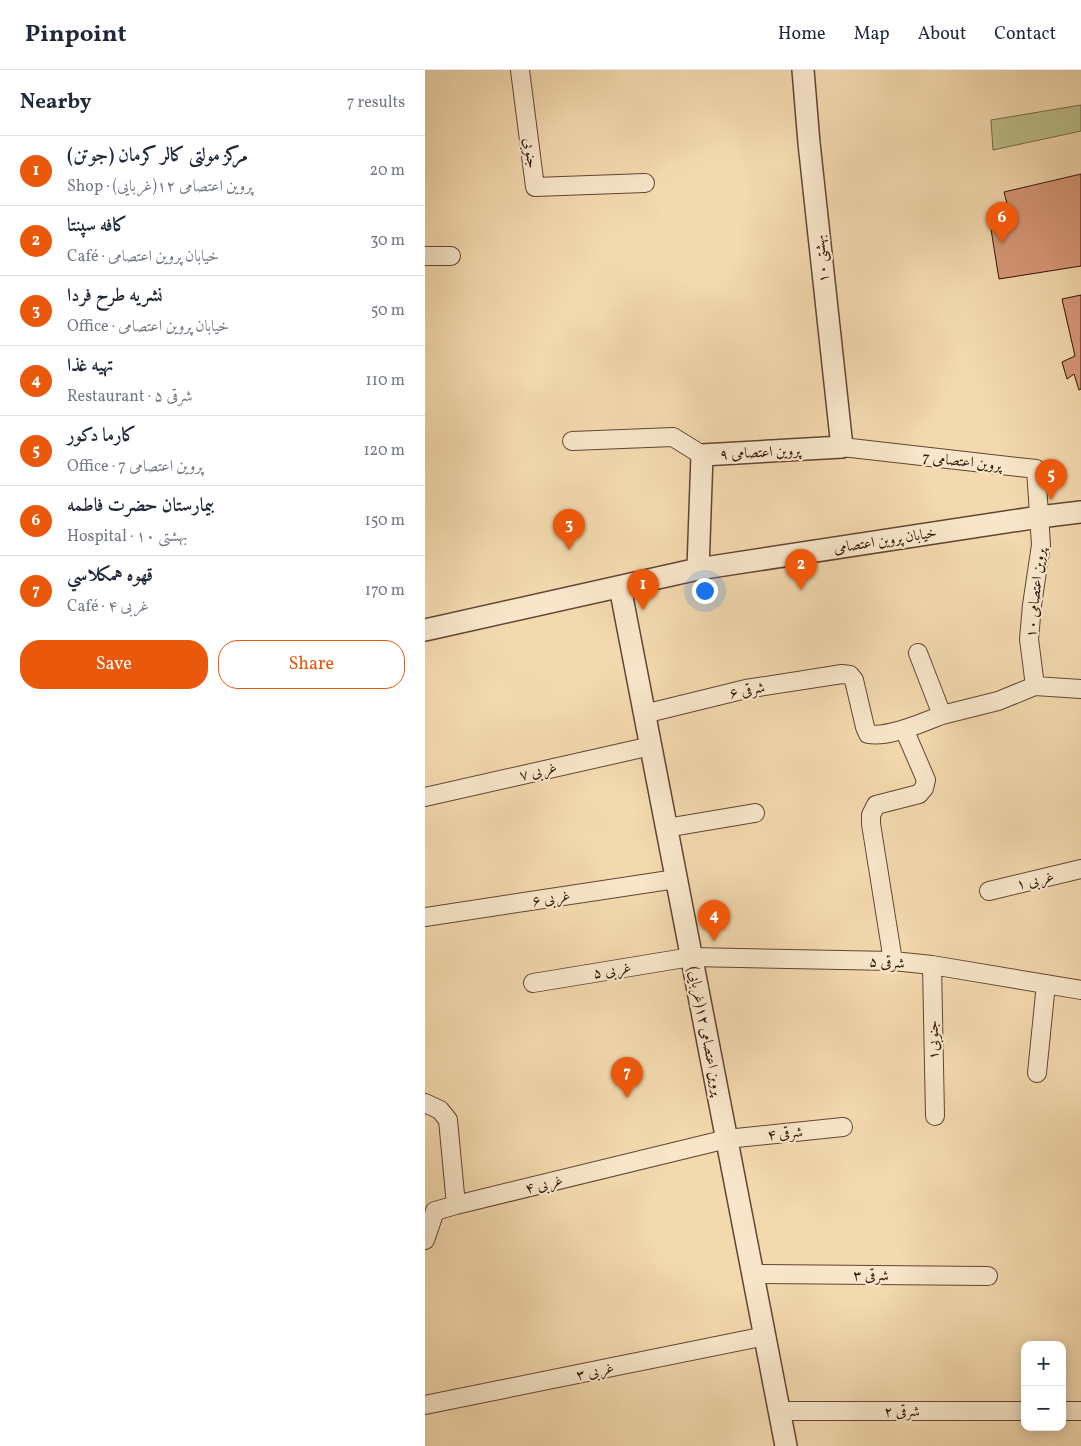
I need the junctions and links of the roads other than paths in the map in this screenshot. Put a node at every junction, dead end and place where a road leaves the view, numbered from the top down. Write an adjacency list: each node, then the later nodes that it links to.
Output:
1 (520, 70): 3 (street, جنوبی)
2 (803, 70): 7 (street, بهشتی ۱۰)
3 (645, 182)
4 (425, 256): 5 (street)
5 (451, 256)
6 (572, 441): 8 (street)
7 (842, 447): 8 (street, پروین اعتصامی ۹); 10 (street, پروین اعتصامی 7)
8 (702, 455): 11 (street, پروین اعتصامی ۹)
9 (1081, 512): 10 (street, خیابان پروین اعتصامی)
10 (1039, 517): 11 (street, خیابان پروین اعتصامی); 15 (street, پروین اعتصامی ۱۰)
11 (698, 569): 12 (street, خیابان پروین اعتصامی)
12 (620, 587): 13 (street, خیابان پروین اعتصامی); 17 (street, پروین اعتصامی ۱۲(غربایی))
13 (425, 630)
14 (918, 653): 18 (street)
15 (1035, 686): 16 (street); 18 (street)
16 (1081, 690)
17 (645, 714): 19 (street, شرقی ۶); 20 (street, پروین اعتصامی ۱۲(غربایی))
18 (942, 715): 19 (street)
19 (904, 729): 29 (street)
20 (651, 746): 21 (street, غربی ۷); 23 (street, پروین اعتصامی ۱۲(غربایی))
21 (425, 797)
22 (755, 813): 23 (street)
23 (666, 828): 25 (street, پروین اعتصامی ۱۲(غربایی))
24 (1081, 869): 26 (street, غربی ۱)
25 (676, 879): 27 (street, غربی ۶); 28 (street, پروین اعتصامی ۱۲(غربایی))
26 (989, 891)
27 (425, 917)
28 (691, 957): 29 (street, شرقی ۵); 31 (street, غربی ۵); 38 (street, پروین اعتصامی ۱۲(غربایی))
29 (893, 961): 30 (street, شرقی ۵)
30 (932, 965): 32 (street, شرقی ۵); 36 (street, جنوبی۱)
31 (533, 983)
32 (1046, 984): 33 (street, شرقی ۵); 34 (street)
33 (1081, 990)
34 (1037, 1073)
35 (433, 1106): 39 (street)
36 (935, 1116)
37 (843, 1127): 38 (street, شرقی ۴)
38 (727, 1139): 39 (street, غربی ۴); 41 (street, پروین اعتصامی ۱۲(غربایی))
39 (456, 1205): 40 (street, غربی ۴)
40 (425, 1240)
41 (753, 1274): 42 (street, شرقی ۳); 43 (street, پروین اعتصامی ۱۲(غربایی))
42 (989, 1276)
43 (765, 1336): 44 (street, غربی ۳); 45 (street, پروین اعتصامی ۱۲(غربایی))
44 (425, 1405)
45 (779, 1410): 46 (street, شرقی ۲); 49 (street, پروین اعتصامی ۱۲(غربایی))
46 (1021, 1411)
47 (1066, 1411): 48 (street)
48 (1081, 1411)
49 (786, 1446)

